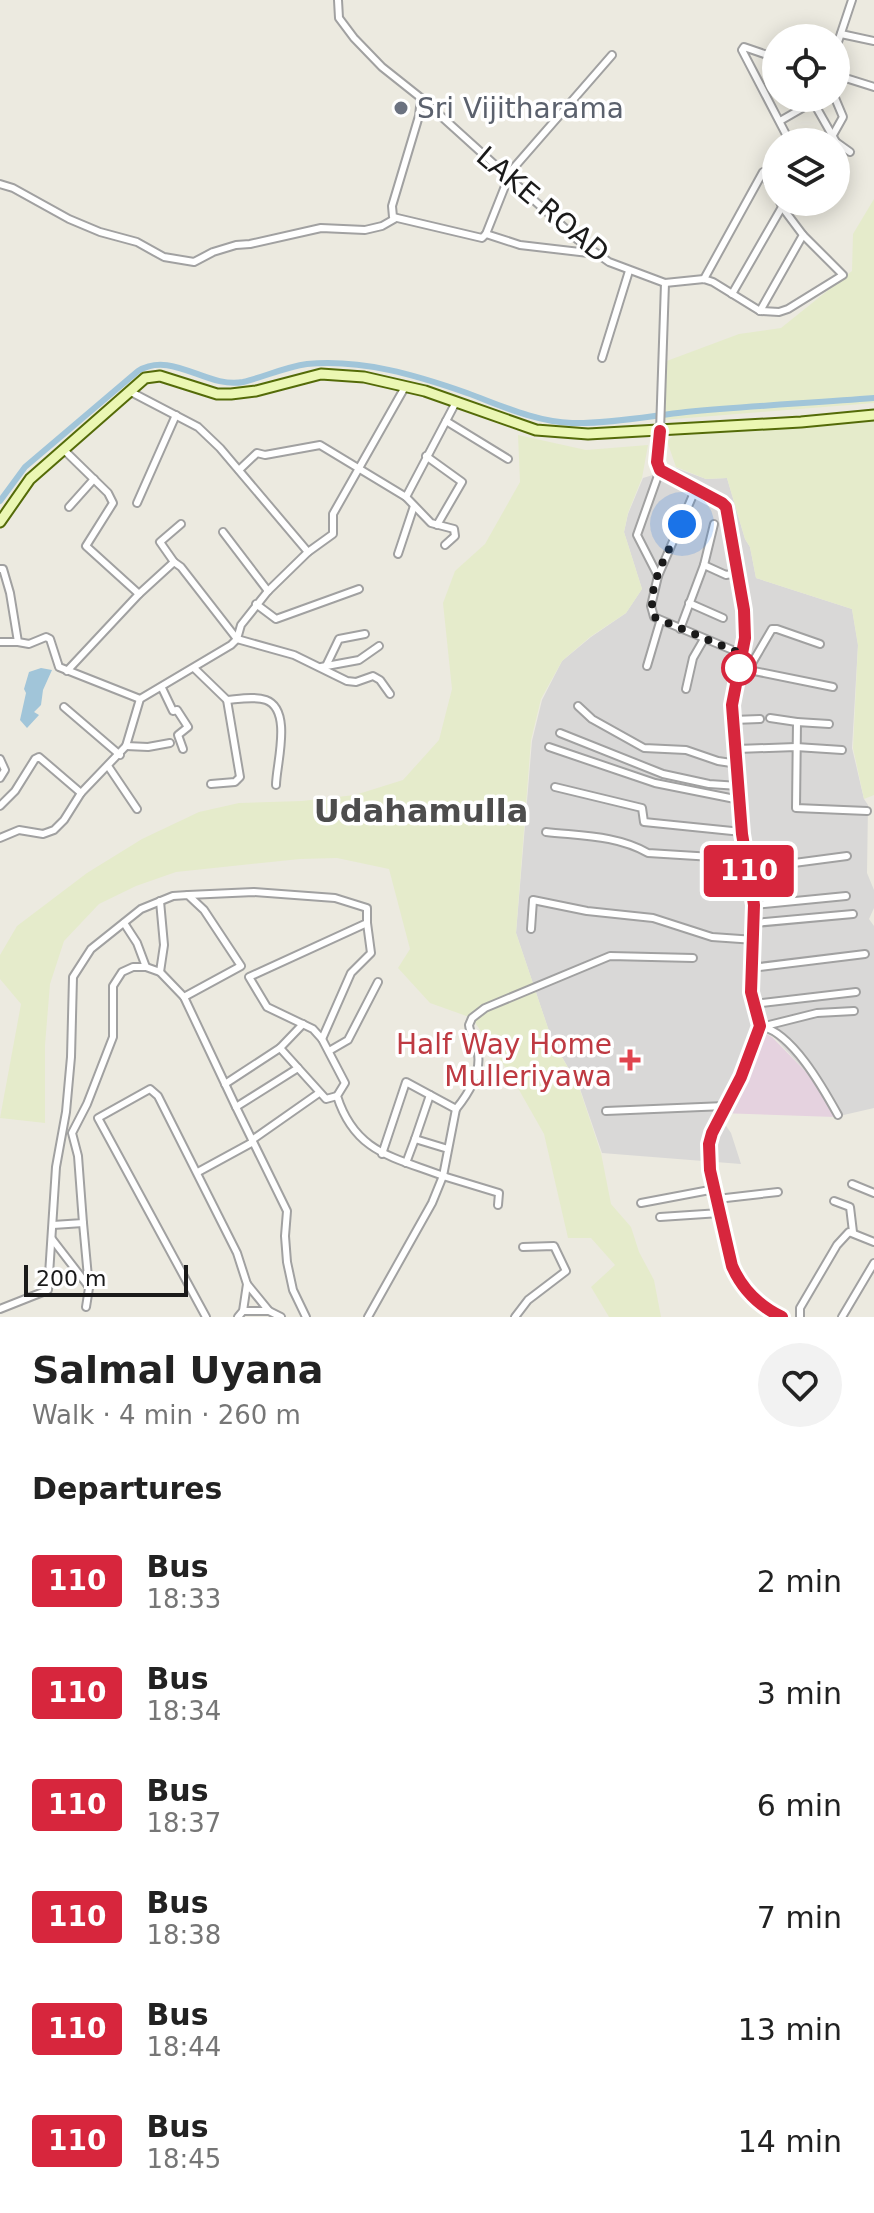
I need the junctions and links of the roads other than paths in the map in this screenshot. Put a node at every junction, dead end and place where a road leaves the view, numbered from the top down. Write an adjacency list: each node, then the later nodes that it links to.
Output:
1 (338, 0): 11 (street, LAKE ROAD)
2 (852, 0): 3 (street)
3 (844, 24)
4 (850, 36): 5 (street)
5 (874, 41)
6 (762, 53): 10 (street)
7 (612, 55): 17 (street)
8 (850, 79): 9 (street)
9 (874, 87)
10 (762, 89)
11 (421, 98): 17 (street, LAKE ROAD); 21 (street)
12 (775, 112): 14 (street)
13 (794, 112): 14 (street)
14 (780, 121): 15 (street)
15 (783, 128)
16 (762, 174): 26 (street)
17 (508, 179): 22 (street); 24 (street, LAKE ROAD)
18 (0, 184): 21 (street)
19 (774, 216): 28 (street)
20 (790, 216): 23 (street)
21 (396, 218): 22 (street)
22 (486, 234): 24 (street)
23 (803, 235): 29 (street); 29 (street)
24 (597, 254): 25 (street, LAKE ROAD)
25 (629, 271): 27 (street, LAKE ROAD); 30 (street)
26 (704, 279): 27 (street); 28 (street)
27 (665, 283): 37 (street)
28 (732, 294): 29 (street)
29 (760, 311)
30 (602, 358)
31 (405, 387): 32 (main road); 33 (main road); 42 (street)
32 (131, 392): 34 (street); 38 (main road)
33 (456, 402): 36 (street); 37 (main road)
34 (176, 415): 41 (street); 47 (street)
35 (874, 415): 37 (main road)
36 (446, 421): 39 (street); 40 (street)
37 (660, 428): 43 (main road)
38 (64, 450): 44 (street); 50 (main road)
39 (426, 456): 46 (street); 53 (street)
40 (508, 459)
41 (239, 470): 42 (street); 56 (street)
42 (359, 470): 46 (street); 56 (street)
43 (660, 470): 45 (main road); 62 (street)
44 (94, 479): 49 (street); 65 (street)
45 (696, 488): 61 (main road); 62 (street)
46 (406, 497): 48 (street)
47 (137, 503)
48 (414, 506): 53 (street); 57 (street)
49 (69, 507)
50 (0, 522)
51 (181, 524): 58 (street)
52 (714, 524): 59 (street)
53 (437, 525): 55 (street)
54 (223, 532): 64 (street)
55 (445, 545)
56 (308, 552): 64 (street)
57 (398, 554)
58 (174, 562): 65 (street); 72 (street)
59 (704, 565): 61 (street); 66 (street)
60 (0, 569): 75 (street)
61 (737, 573): 78 (main road)
62 (658, 576): 69 (street)
63 (359, 589): 67 (street)
64 (268, 591): 67 (street)
65 (139, 594): 82 (street)
66 (689, 603): 68 (street); 70 (street)
67 (256, 604): 72 (street)
68 (723, 618)
69 (660, 622): 70 (street); 79 (street)
70 (680, 629): 73 (street)
71 (365, 634): 80 (street)
72 (237, 639): 80 (street); 81 (street)
73 (704, 639): 78 (street); 85 (street)
74 (0, 642): 75 (street)
75 (18, 642): 82 (street)
76 (820, 644): 78 (street)
77 (379, 646): 80 (street)
78 (741, 661): 83 (street); 93 (main road)
79 (647, 666)
80 (324, 667): 86 (street)
81 (194, 668): 84 (street); 88 (street)
82 (67, 671): 87 (street)
83 (833, 687)
84 (162, 688): 87 (street); 101 (street)
85 (686, 689)
86 (390, 694)
87 (140, 699): 98 (street)
88 (227, 700): 109 (street); 110 (street)
89 (578, 706): 106 (street)
90 (64, 707): 104 (street)
91 (770, 718): 94 (street)
92 (760, 719): 93 (street)
93 (733, 720): 102 (main road)
94 (797, 722): 95 (street); 100 (street)
95 (829, 724)
96 (560, 733): 111 (street)
97 (170, 743): 98 (street)
98 (126, 746): 104 (street)
99 (549, 747): 114 (street)
100 (796, 747): 102 (street); 103 (street); 117 (street)
101 (183, 749)
102 (737, 749): 106 (main road)
103 (842, 750)
104 (120, 755): 107 (street)
105 (0, 759): 108 (street)
106 (738, 764): 111 (main road)
107 (108, 766): 113 (street); 116 (street)
108 (0, 778)
109 (211, 784)
110 (276, 785)
111 (739, 786): 114 (main road)
112 (555, 787): 119 (street)
113 (81, 793): 115 (street); 120 (street)
114 (740, 800): 119 (main road)
115 (0, 806)
116 (137, 809)
117 (867, 811)
118 (546, 832): 122 (street)
119 (742, 832): 122 (main road)
120 (0, 838)
121 (847, 856): 122 (street)
122 (747, 864): 126 (main road)
123 (188, 895): 125 (street); 129 (street); 135 (street)
124 (846, 896): 126 (street)
125 (160, 901): 128 (street); 138 (street)
126 (754, 905): 130 (main road)
127 (853, 914): 130 (street)
128 (124, 923): 136 (street); 177 (street)
129 (367, 923): 139 (street); 147 (street)
130 (755, 923): 132 (main road)
131 (531, 929): 132 (street)
132 (755, 940): 137 (main road)
133 (865, 954): 137 (street)
134 (693, 958): 157 (street)
135 (241, 966): 139 (street); 142 (street)
136 (146, 967): 138 (street); 176 (street)
137 (751, 968): 143 (main road)
138 (160, 972): 142 (street)
139 (249, 977): 145 (street)
140 (378, 982): 149 (street)
141 (856, 992): 143 (street)
142 (184, 997): 151 (street)
143 (754, 1004): 146 (main road)
144 (854, 1011): 146 (street)
145 (303, 1024): 147 (street); 148 (street)
146 (762, 1026): 155 (main road); 159 (street)
147 (322, 1039): 149 (street)
148 (280, 1048): 150 (street); 151 (street)
149 (329, 1051): 154 (street)
150 (298, 1068): 152 (street); 156 (street)
151 (225, 1084): 156 (street)
152 (319, 1093): 154 (street); 161 (street)
153 (430, 1095): 157 (street); 160 (street); 163 (street)
154 (337, 1096): 163 (street)
155 (725, 1106): 158 (street); 170 (main road)
156 (236, 1107): 161 (street)
157 (456, 1109): 162 (street)
158 (606, 1111)
159 (838, 1115)
160 (415, 1139): 162 (street); 164 (street)
161 (253, 1141): 165 (street); 191 (street)
162 (448, 1149): 166 (street)
163 (382, 1154): 164 (street)
164 (406, 1163): 166 (street)
165 (198, 1172): 183 (street); 189 (street)
166 (443, 1176): 173 (street); 192 (street)
167 (852, 1184): 169 (street)
168 (778, 1192): 170 (street)
169 (874, 1193)
170 (716, 1194): 172 (street); 174 (main road)
171 (834, 1201): 178 (street)
172 (641, 1203)
173 (498, 1205)
174 (720, 1213): 175 (street); 194 (main road)
175 (660, 1217)
176 (83, 1223): 177 (street); 184 (street)
177 (53, 1225): 179 (street)
178 (853, 1232): 180 (street); 195 (street)
179 (52, 1239): 184 (street); 186 (street)
180 (874, 1242)
181 (523, 1247): 193 (street)
182 (874, 1263): 196 (street)
183 (247, 1284): 187 (street); 188 (street)
184 (89, 1288): 185 (street)
185 (86, 1307)
186 (0, 1309)
187 (269, 1311): 188 (street); 190 (street)
188 (241, 1314)
189 (206, 1317)
190 (281, 1317)
191 (306, 1317)
192 (368, 1317)
193 (515, 1317)
194 (782, 1317)
195 (800, 1317)
196 (842, 1317)

